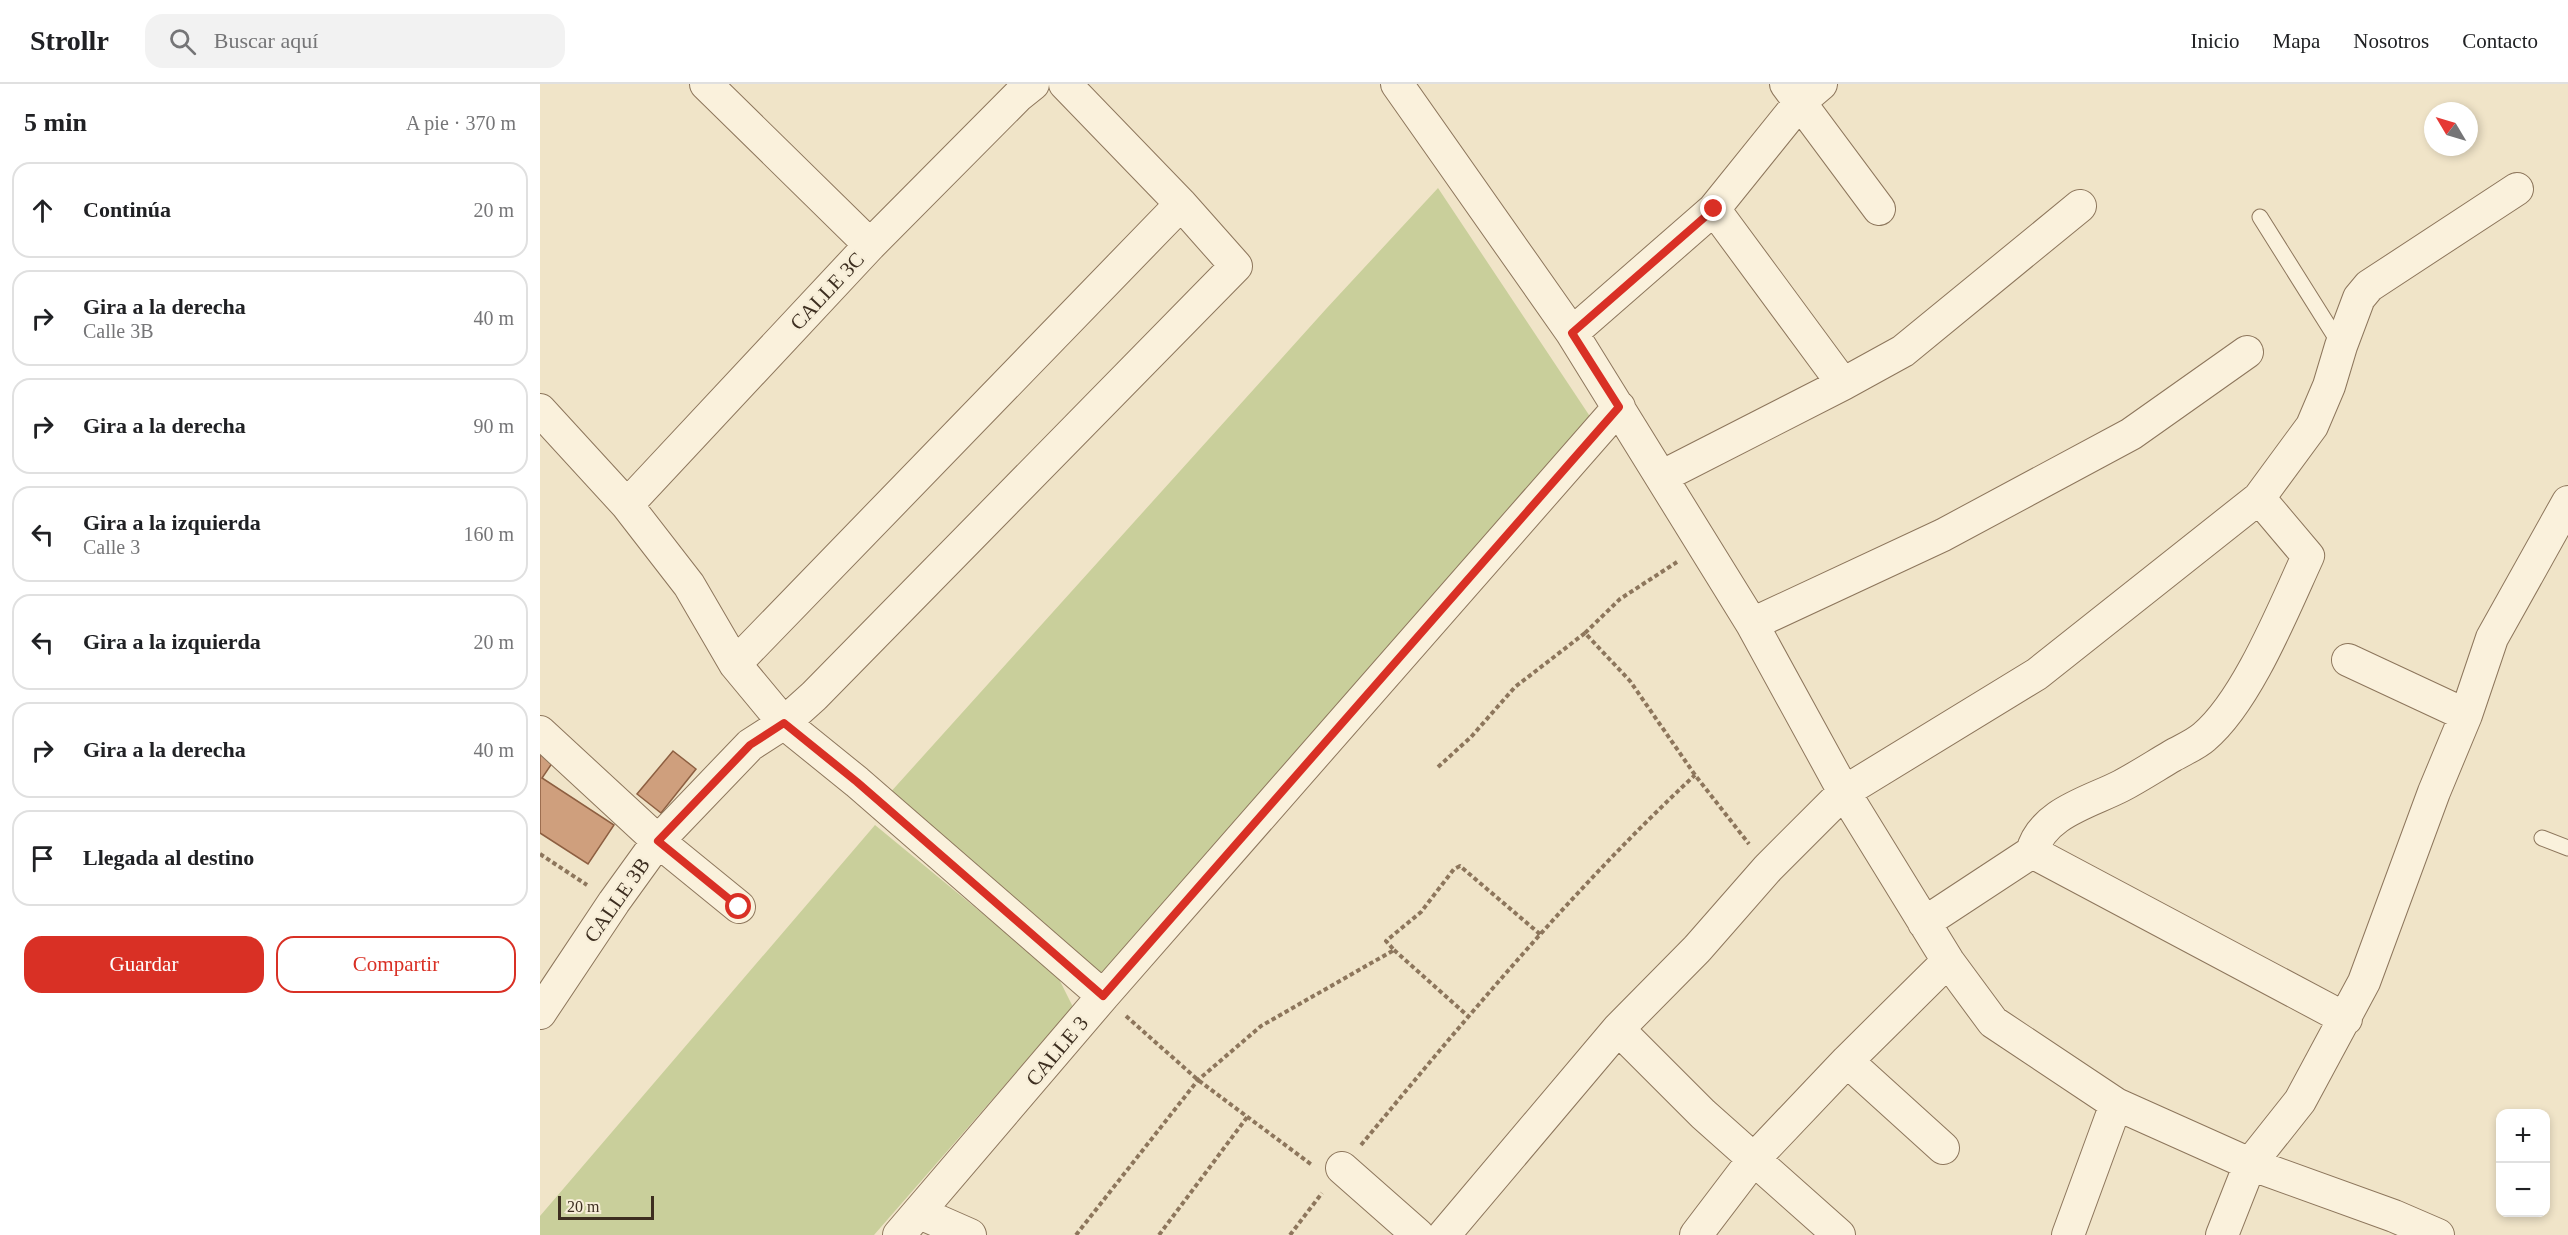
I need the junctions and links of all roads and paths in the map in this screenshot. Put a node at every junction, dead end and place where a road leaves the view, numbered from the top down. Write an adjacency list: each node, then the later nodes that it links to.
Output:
1 (706, 84): 12 (street)
2 (1033, 84): 12 (street, CALLE 3C)
3 (1065, 84): 7 (street)
4 (1397, 84): 13 (street)
5 (1803, 90): 9 (street); 10 (street)
6 (2517, 189): 14 (street)
7 (1181, 204): 27 (street); 29 (street, CALLE 3B)
8 (2080, 206): 16 (street)
9 (1714, 209): 13 (street); 16 (street)
10 (1879, 209)
11 (2260, 217): 14 (lane)
12 (870, 244): 22 (street, CALLE 3C)
13 (1572, 333): 17 (street)
14 (2341, 346): 20 (street)
15 (2247, 352): 24 (street)
16 (1843, 384): 19 (street)
17 (1619, 407): 19 (street); 46 (street, CALLE 3)
18 (540, 410): 22 (street)
19 (1661, 477): 23 (street)
20 (2259, 498): 33 (street); 37 (street)
21 (2568, 502): 28 (street)
22 (627, 505): 27 (street)
23 (1704, 546): 24 (street); 25 (path)
24 (1752, 624): 33 (street)
25 (1586, 633): 31 (path); 32 (path)
26 (2348, 660): 28 (street)
27 (735, 664): 29 (street)
28 (2466, 715): 49 (street)
29 (784, 723): 35 (street, CALLE 3B); 46 (street)
30 (540, 732): 35 (street)
31 (1438, 767)
32 (1695, 775): 39 (path); 43 (path)
33 (1844, 792): 39 (street); 42 (street)
34 (2542, 838): 36 (lane)
35 (658, 841): 40 (street, CALLE 3B); 41 (street)
36 (2568, 848)
37 (2032, 852): 42 (street); 49 (street)
38 (540, 854): 40 (path)
39 (1768, 868): 50 (street)
40 (614, 902): 47 (street, CALLE 3B)
41 (739, 907)
42 (1924, 923): 45 (street)
43 (1541, 935): 44 (path); 48 (path)
44 (1394, 950): 48 (path); 52 (path)
45 (1948, 961): 51 (street); 53 (street)
46 (1103, 996): 52 (path); 59 (street, CALLE 3)
47 (540, 1013)
48 (1468, 1016): 58 (path)
49 (2346, 1019): 57 (street)
50 (1618, 1029): 56 (street); 66 (street)
51 (1847, 1061): 55 (street); 56 (street)
52 (1198, 1080): 54 (path); 62 (path)
53 (2116, 1104): 57 (street); 69 (street)
54 (1248, 1116): 58 (path); 63 (path)
55 (1943, 1148)
56 (1753, 1160): 67 (street); 68 (street)
57 (2250, 1164): 60 (street); 70 (street)
58 (1337, 1174): 64 (path); 65 (street)
59 (910, 1224): 61 (street)
60 (2391, 1225): 71 (street)
61 (970, 1235)
62 (1076, 1235)
63 (1159, 1235)
64 (1290, 1235)
65 (1418, 1235)
66 (1444, 1235)
67 (1696, 1235)
68 (1839, 1235)
69 (2068, 1235)
70 (2222, 1235)
71 (2438, 1235)

